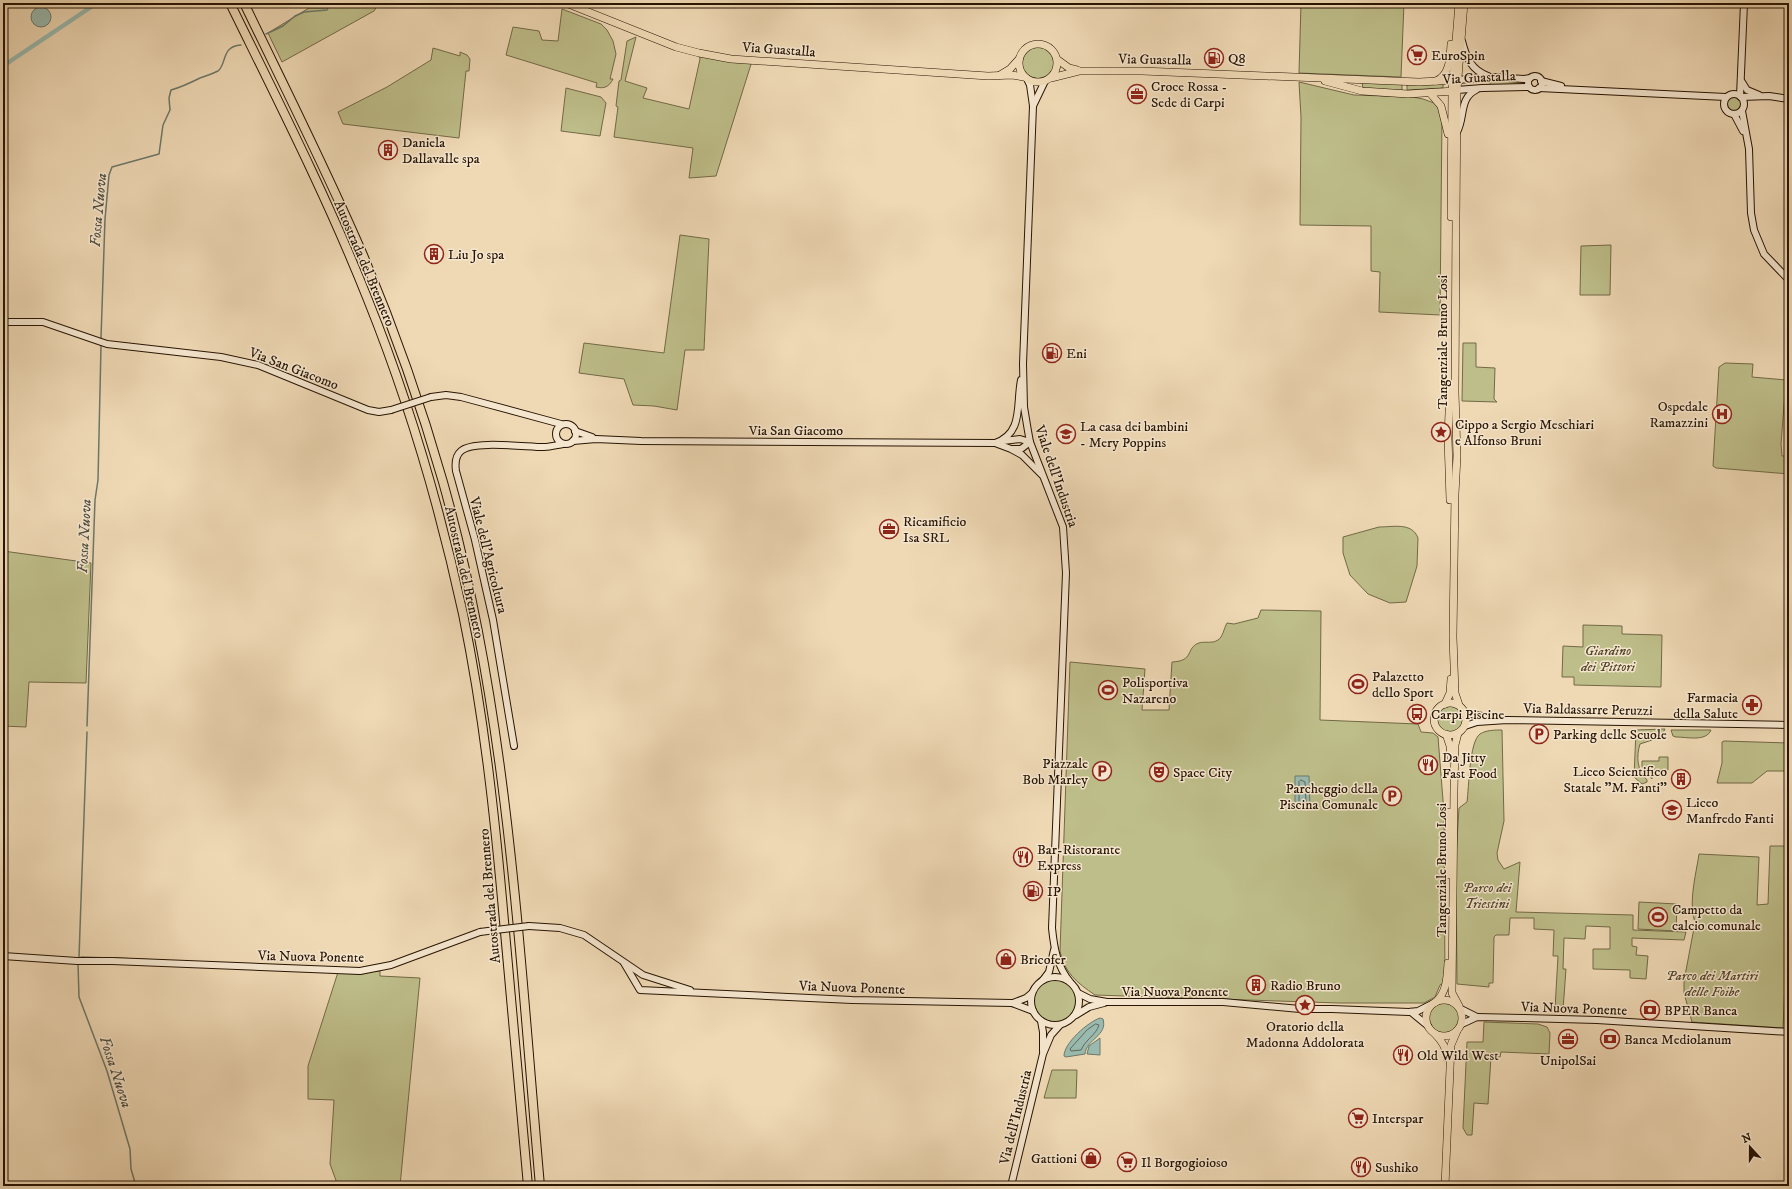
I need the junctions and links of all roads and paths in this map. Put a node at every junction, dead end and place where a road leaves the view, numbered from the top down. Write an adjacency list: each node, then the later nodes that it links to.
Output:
1 (230, 3): 93 (highway, Autostrada del Brennero)
2 (244, 3): 94 (highway, Autostrada del Brennero)
3 (566, 3): 12 (main road, Via Guastalla)
4 (1459, 3): 7 (main road, Tangenziale Bruno Losi)
5 (1464, 3): 8 (main road, Tangenziale Bruno Losi)
6 (1744, 3): 20 (street)
7 (1458, 18): 19 (main road, Tangenziale Bruno Losi); 23 (main road, Via Guastalla)
8 (1462, 40): 14 (street); 19 (main road, Tangenziale Bruno Losi)
9 (1019, 59): 10 (main road); 12 (main road); 15 (main road)
10 (1058, 60): 11 (main road, Via Guastalla); 17 (main road)
11 (1079, 71): 13 (main road, Via Guastalla); 17 (main road, Via Guastalla)
12 (998, 76): 15 (main road, Via Guastalla)
13 (1303, 77): 18 (main road, Via Guastalla); 28 (main road, Via Guastalla)
14 (1492, 77): 16 (street, Via Guastalla); 19 (street, Via Guastalla)
15 (1026, 78): 17 (main road); 37 (street, Viale dell'Industria)
16 (1530, 78): 21 (street); 24 (street)
17 (1048, 80): 37 (street, Viale dell'Industria)
18 (1361, 80): 22 (main road, Via Guastalla); 28 (main road)
19 (1456, 80): 23 (main road, Via Guastalla); 29 (main road, Tangenziale Bruno Losi)
20 (1741, 80): 32 (street); 34 (street); 36 (street)
21 (1541, 81): 26 (street); 27 (street)
22 (1404, 82): 23 (main road, Via Guastalla); 30 (main road)
23 (1434, 82)
24 (1529, 87): 25 (street, Via Guastalla); 26 (street)
25 (1482, 88): 29 (street, Via Guastalla); 41 (street)
26 (1539, 88): 27 (street)
27 (1574, 89): 33 (street)
28 (1362, 91): 30 (main road, Via Guastalla)
29 (1455, 91): 31 (main road, Via Guastalla); 41 (main road, Tangenziale Bruno Losi); 43 (main road, Tangenziale Bruno Losi)
30 (1404, 93): 31 (main road, Via Guastalla)
31 (1430, 93): 43 (main road, Via Guastalla)
32 (1733, 94): 35 (street); 36 (street)
33 (1693, 95): 35 (street); 38 (street)
34 (1761, 96): 36 (street); 36 (street)
35 (1726, 97): 38 (street)
36 (1742, 99): 39 (street)
37 (1033, 106): 46 (street, Viale dell'Industria)
38 (1724, 107): 40 (street)
39 (1742, 111): 40 (street); 42 (street)
40 (1734, 114): 42 (street)
41 (1456, 134): 61 (main road, Tangenziale Bruno Losi)
42 (1747, 139): 44 (street)
43 (1450, 142): 60 (main road, Tangenziale Bruno Losi)
44 (1789, 280)
45 (3, 322): 47 (street, Via San Giacomo, bridge)
46 (1023, 364): 53 (street); 54 (street, Viale dell'Industria)
47 (550, 421): 48 (street, Via San Giacomo); 50 (street)
48 (561, 424): 49 (street); 50 (street)
49 (576, 431): 51 (street, Via San Giacomo); 52 (street)
50 (555, 433): 56 (street); 57 (street)
51 (596, 439): 52 (street, Via San Giacomo); 55 (street, Via San Giacomo)
52 (573, 441): 56 (street)
53 (1003, 441): 54 (street, Via San Giacomo); 55 (street, Via San Giacomo)
54 (1030, 442): 58 (street); 59 (street, Viale dell'Industria)
55 (995, 443): 58 (street, Via San Giacomo)
56 (563, 444): 57 (street, Viale dell'Agricoltura)
57 (541, 447): 68 (street, Viale dell'Agricoltura)
58 (1011, 449): 59 (street, Via San Giacomo)
59 (1045, 479): 69 (street, Viale dell'Industria)
60 (1445, 704): 61 (main road); 67 (main road)
61 (1459, 705): 62 (main road)
62 (1466, 713): 63 (street, Via Baldassarre Peruzzi); 65 (main road)
63 (1507, 720): 64 (street, Via Baldassarre Peruzzi); 65 (street, Via Baldassarre Peruzzi)
64 (1789, 725)
65 (1465, 726): 66 (main road)
66 (1458, 733): 67 (main road); 80 (main road, Tangenziale Bruno Losi)
67 (1446, 734): 79 (main road, Tangenziale Bruno Losi)
68 (514, 746)
69 (1054, 950): 72 (street, Viale dell'Industria); 73 (street, Viale dell'Industria)
70 (3, 956): 71 (street, Via Nuova Ponente, bridge)
71 (624, 963): 74 (street, Via Nuova Ponente); 74 (street, Via Nuova Ponente)
72 (1043, 980): 73 (street); 76 (street)
73 (1070, 982): 75 (street)
74 (692, 992): 78 (street, Via Nuova Ponente)
75 (1078, 992): 77 (street, Via Nuova Ponente); 83 (street)
76 (1032, 993): 78 (street, Via Nuova Ponente); 81 (street)
77 (1107, 1002): 82 (street, Via Nuova Ponente); 83 (street, Via Nuova Ponente)
78 (1012, 1003): 81 (street, Via Nuova Ponente)
79 (1434, 1003): 80 (main road); 82 (street, Via Nuova Ponente); 88 (main road, Tangenziale Bruno Losi)
80 (1460, 1008): 84 (street, Via Nuova Ponente); 86 (main road, Tangenziale Bruno Losi)
81 (1033, 1012): 85 (street)
82 (1411, 1012): 88 (street)
83 (1073, 1017): 87 (street)
84 (1477, 1017): 86 (street, Via Nuova Ponente); 90 (street, Via Nuova Ponente)
85 (1041, 1021): 87 (street); 92 (street, Via dell'Industria)
86 (1462, 1024): 89 (main road)
87 (1060, 1025): 92 (street, Via dell'Industria)
88 (1428, 1026): 91 (main road)
89 (1457, 1031): 91 (main road); 97 (main road)
90 (1789, 1032)
91 (1435, 1034): 96 (main road)
92 (1043, 1054): 95 (street, Via dell'Industria)
93 (528, 1186)
94 (540, 1186)
95 (1011, 1186)
96 (1441, 1186)
97 (1445, 1186)

